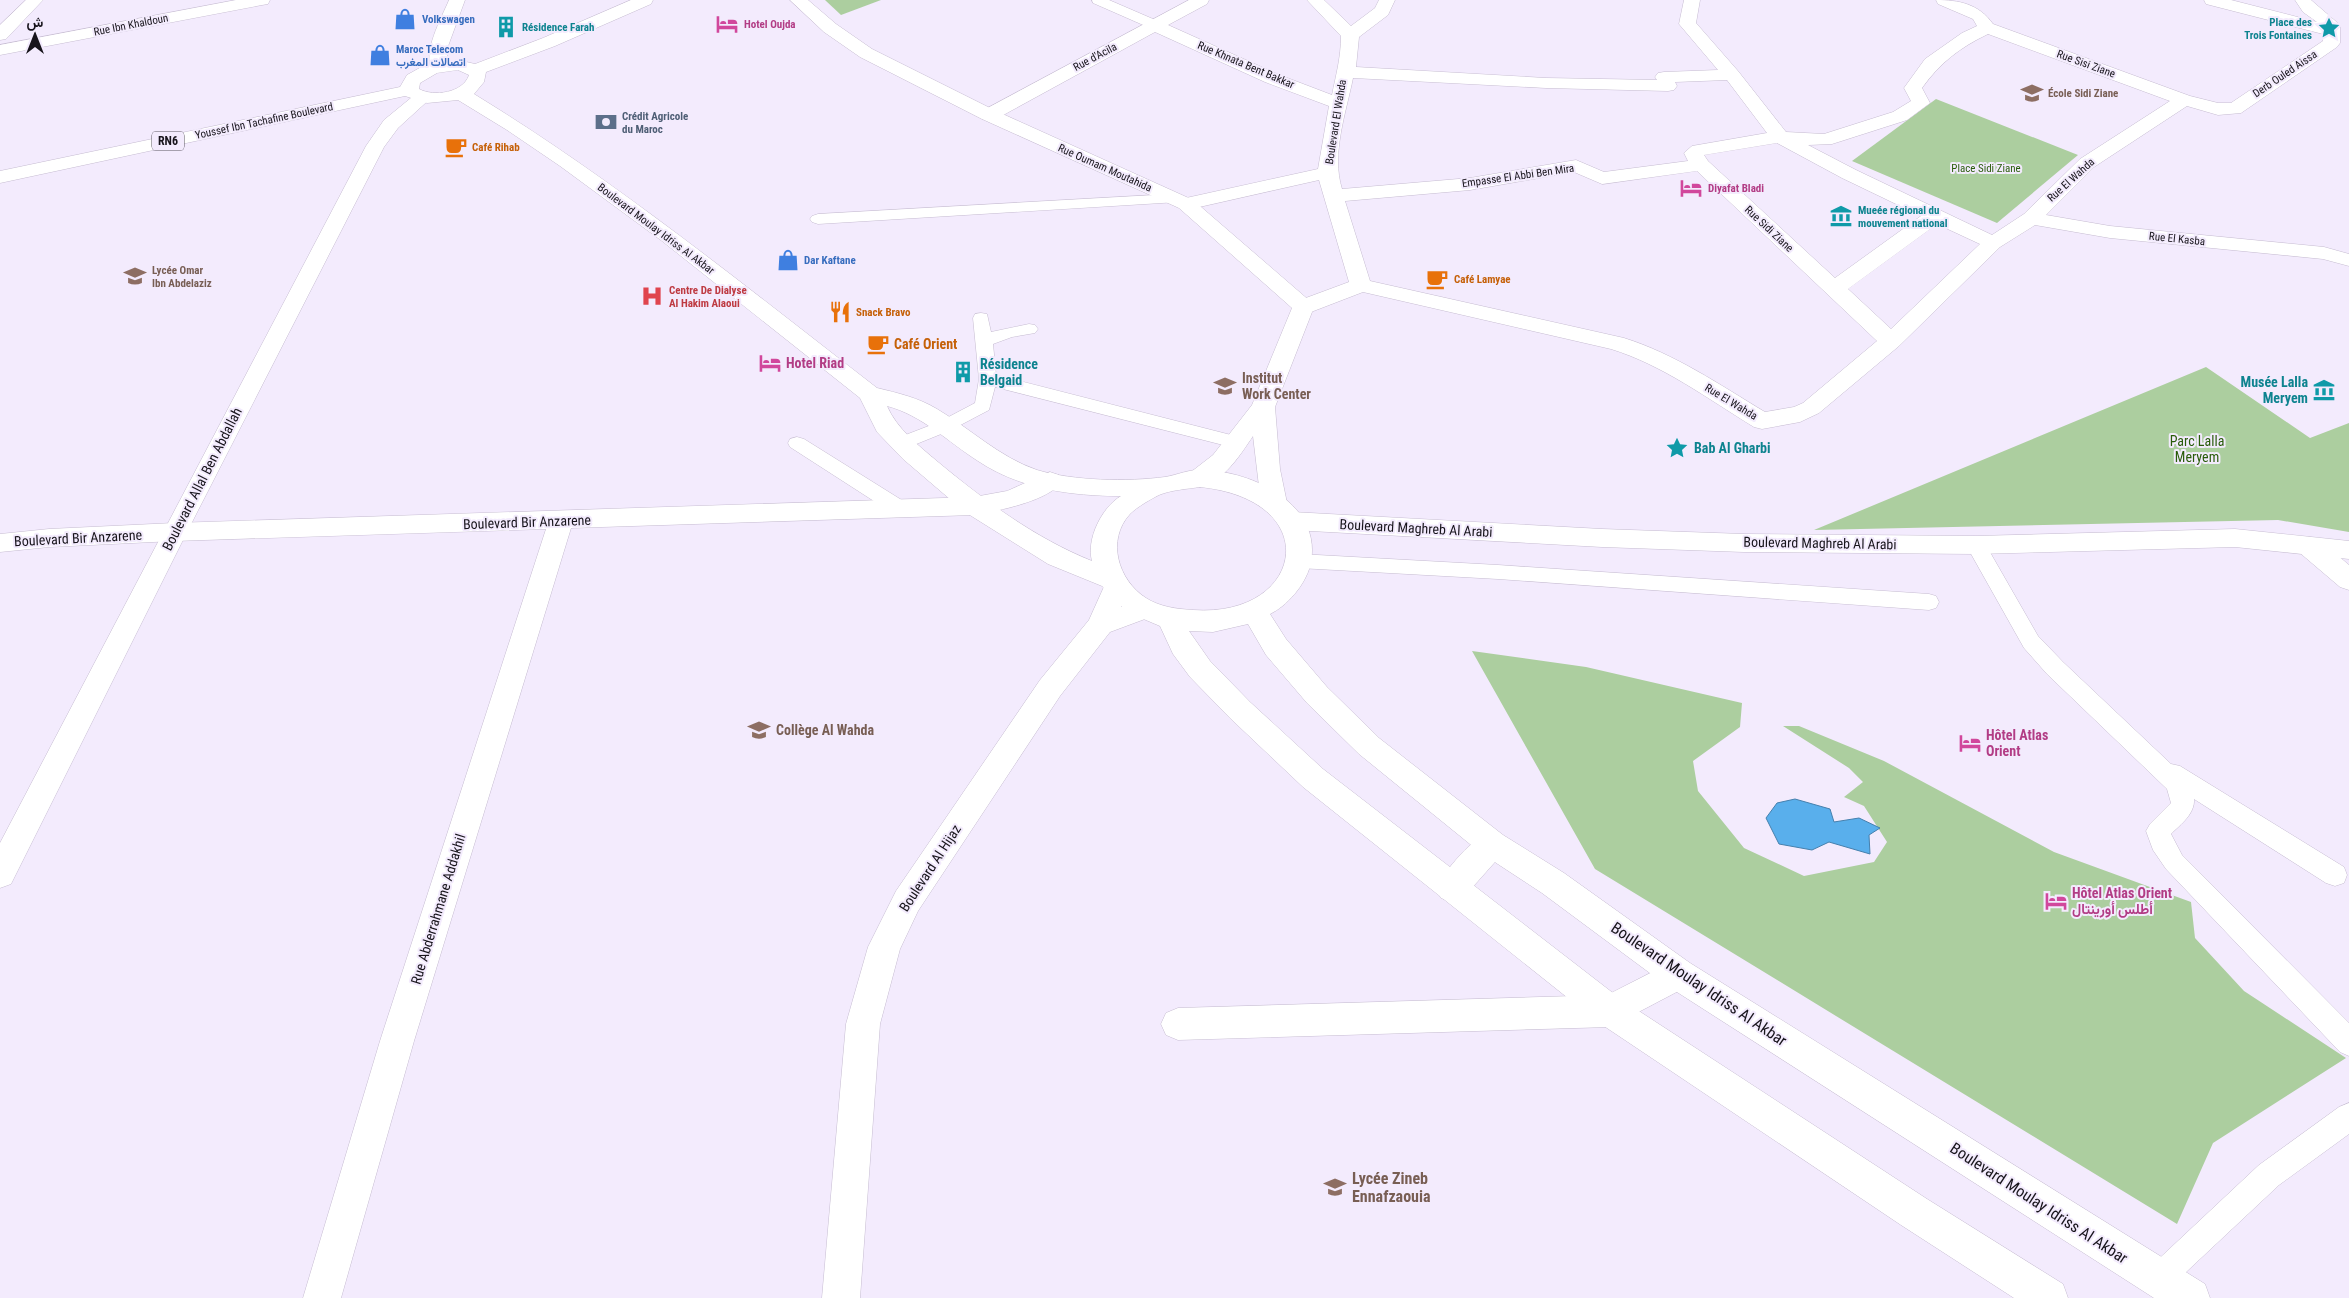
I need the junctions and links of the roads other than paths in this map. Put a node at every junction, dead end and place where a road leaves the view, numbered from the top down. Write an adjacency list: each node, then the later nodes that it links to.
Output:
1 (34, 0): 18 (street)
2 (262, 0): 14 (street, Rue Ibn Khaldoun)
3 (457, 0): 21 (street)
4 (645, 0): 22 (street)
5 (798, 0): 29 (street, Rue Oumam Moutahida)
6 (1098, 0): 15 (lane)
7 (1201, 0): 15 (street, Rue d'Acila)
8 (1315, 0): 19 (street)
9 (1387, 0): 19 (street)
10 (1692, 0): 24 (street)
11 (1944, 0): 17 (street)
12 (2212, 0): 16 (street)
13 (2303, 0): 16 (street)
14 (200, 6): 20 (street, Rue Ibn Khaldoun)
15 (1155, 25): 28 (street, Rue Khnata Bent Bakkar); 29 (street, Rue d'Acila)
16 (2338, 27): 27 (street, Derb Ouled Aissa)
17 (1987, 28): 27 (street, Rue Sisi Ziane); 30 (street)
18 (0, 35)
19 (1350, 35): 23 (street, Boulevard El Wahda)
20 (0, 50)
21 (439, 67): 22 (street); 26 (street, Boulevard Allal Ben Abdallah)
22 (475, 70): 25 (street)
23 (1344, 72): 24 (street); 28 (street, Boulevard El Wahda)
24 (1732, 75): 30 (street)
25 (460, 93): 26 (street, RN6); 51 (street, Boulevard Moulay Idriss Al Akbar)
26 (416, 94): 33 (street, Youssef Ibn Tachafine Boulevard / RN6); 65 (street, Boulevard Allal Ben Abdallah)
27 (2184, 100): 37 (street, Rue El Wahda)
28 (1337, 103): 32 (street, Boulevard El Wahda)
29 (989, 115): 35 (street, Rue Oumam Moutahida)
30 (1780, 137): 31 (street); 36 (street)
31 (1701, 165): 34 (street, Empasse El Abbi Ben Mira); 44 (street, Rue Sidi Ziane)
32 (1328, 173): 34 (street, Boulevard El Wahda); 35 (street)
33 (0, 177)
34 (1334, 196): 43 (street, Boulevard El Wahda)
35 (1179, 202): 38 (lane); 45 (street, Rue Oumam Moutahida)
36 (1935, 216): 39 (street); 44 (street)
37 (2031, 218): 39 (street, Rue El Wahda); 41 (street, Rue El Kasba)
38 (818, 219)
39 (1993, 243): 49 (street, Rue El Wahda)
40 (2349, 244): 41 (street)
41 (2324, 253): 42 (street, Rue El Kasba)
42 (2349, 260)
43 (1361, 285): 45 (street); 49 (street, Rue El Wahda)
44 (1834, 289): 49 (street, Rue Sidi Ziane)
45 (1303, 307): 52 (street)
46 (981, 318): 48 (lane)
47 (1029, 329): 48 (lane)
48 (984, 341): 50 (lane)
49 (1891, 341)
50 (988, 378): 53 (lane); 55 (lane)
51 (869, 394): 53 (street, Boulevard Moulay Idriss Al Akbar); 54 (street, Boulevard Moulay Idriss Al Akbar)
52 (1263, 407): 55 (street); 60 (street)
53 (945, 426): 54 (lane); 58 (street, Boulevard Moulay Idriss Al Akbar)
54 (902, 442): 61 (street, Boulevard Moulay Idriss Al Akbar)
55 (1235, 442): 57 (street)
56 (797, 443): 62 (lane)
57 (1200, 478): 59 (street); 60 (street)
58 (1050, 481): 59 (street, Boulevard Moulay Idriss Al Akbar); 61 (street, Boulevard Bir Anzarene)
59 (1159, 485): 72 (street)
60 (1274, 502): 64 (street)
61 (974, 506): 62 (street, Boulevard Bir Anzarene); 72 (street, Boulevard Moulay Idriss Al Akbar)
62 (901, 509): 63 (street, Boulevard Bir Anzarene)
63 (561, 521): 65 (street, Boulevard Bir Anzarene); 88 (street, Rue Abderrahmane Addakhil)
64 (1292, 521): 67 (street, Boulevard Maghreb Al Arabi); 70 (street)
65 (174, 532): 66 (street, Boulevard Bir Anzarene); 79 (street, Boulevard Allal Ben Abdallah)
66 (0, 543)
67 (1976, 545): 68 (street, Boulevard Maghreb Al Arabi); 77 (lane)
68 (2309, 546): 69 (street, Boulevard Maghreb Al Arabi); 71 (street)
69 (2349, 550)
70 (1299, 560): 73 (lane); 74 (street)
71 (2349, 580)
72 (1114, 583): 75 (street); 76 (street, Boulevard Al Hijaz)
73 (1929, 602)
74 (1254, 612): 75 (street); 78 (street, Boulevard Moulay Idriss Al Akbar)
75 (1157, 614): 76 (street); 81 (street)
76 (1100, 625): 89 (street, Boulevard Al Hijaz)
77 (2159, 765): 80 (lane); 85 (lane)
78 (1492, 844): 81 (street); 82 (street, Boulevard Moulay Idriss Al Akbar)
79 (0, 874)
80 (2335, 875)
81 (1452, 888): 83 (street)
82 (1678, 974): 83 (street); 87 (street, Boulevard Moulay Idriss Al Akbar)
83 (1610, 1011): 84 (street); 90 (street)
84 (1178, 1024)
85 (2349, 1043)
86 (2349, 1117): 87 (lane)
87 (2158, 1279): 91 (street, Boulevard Moulay Idriss Al Akbar)
88 (322, 1298)
89 (841, 1298)
90 (2049, 1298)
91 (2191, 1298)

